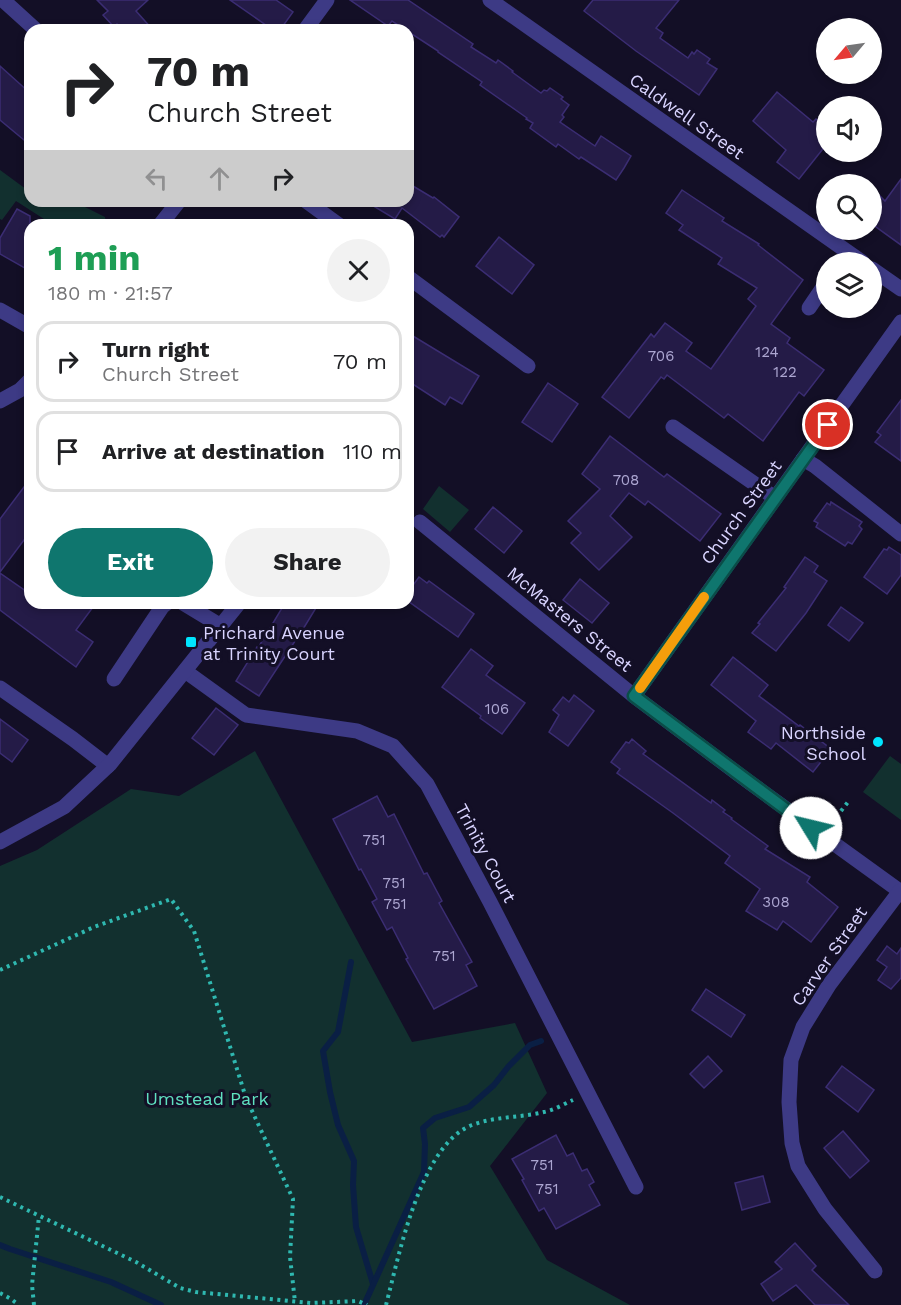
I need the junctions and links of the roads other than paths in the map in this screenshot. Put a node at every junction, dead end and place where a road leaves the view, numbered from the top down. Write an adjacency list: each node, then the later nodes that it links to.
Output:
1 (3, 0): 4 (street)
2 (327, 0): 5 (street)
3 (490, 0): 10 (street, Caldwell Street)
4 (29, 24)
5 (309, 24)
6 (174, 207): 8 (street)
7 (314, 207): 9 (street)
8 (165, 219)
9 (331, 219)
10 (836, 252)
11 (882, 276): 13 (street)
12 (414, 281): 19 (street)
13 (901, 289)
14 (816, 298): 15 (street)
15 (809, 308)
16 (0, 310): 18 (street)
17 (901, 322): 23 (street, Church Street)
18 (24, 324)
19 (528, 366)
20 (24, 386): 21 (street)
21 (0, 401)
22 (673, 427): 24 (street)
23 (803, 459): 24 (street, Church Street); 26 (street)
24 (775, 498): 34 (street, Church Street)
25 (420, 522): 34 (street, McMasters Street)
26 (901, 534)
27 (161, 609): 32 (street)
28 (193, 609): 30 (street)
29 (234, 609): 30 (street)
30 (220, 626): 31 (street)
31 (184, 671): 35 (street); 38 (street, Trinity Court)
32 (114, 679)
33 (0, 688): 35 (street)
34 (634, 696): 37 (street, McMasters Street)
35 (108, 766): 36 (street)
36 (0, 842)
37 (901, 891): 39 (street, Carver Street)
38 (636, 1187)
39 (875, 1271)

